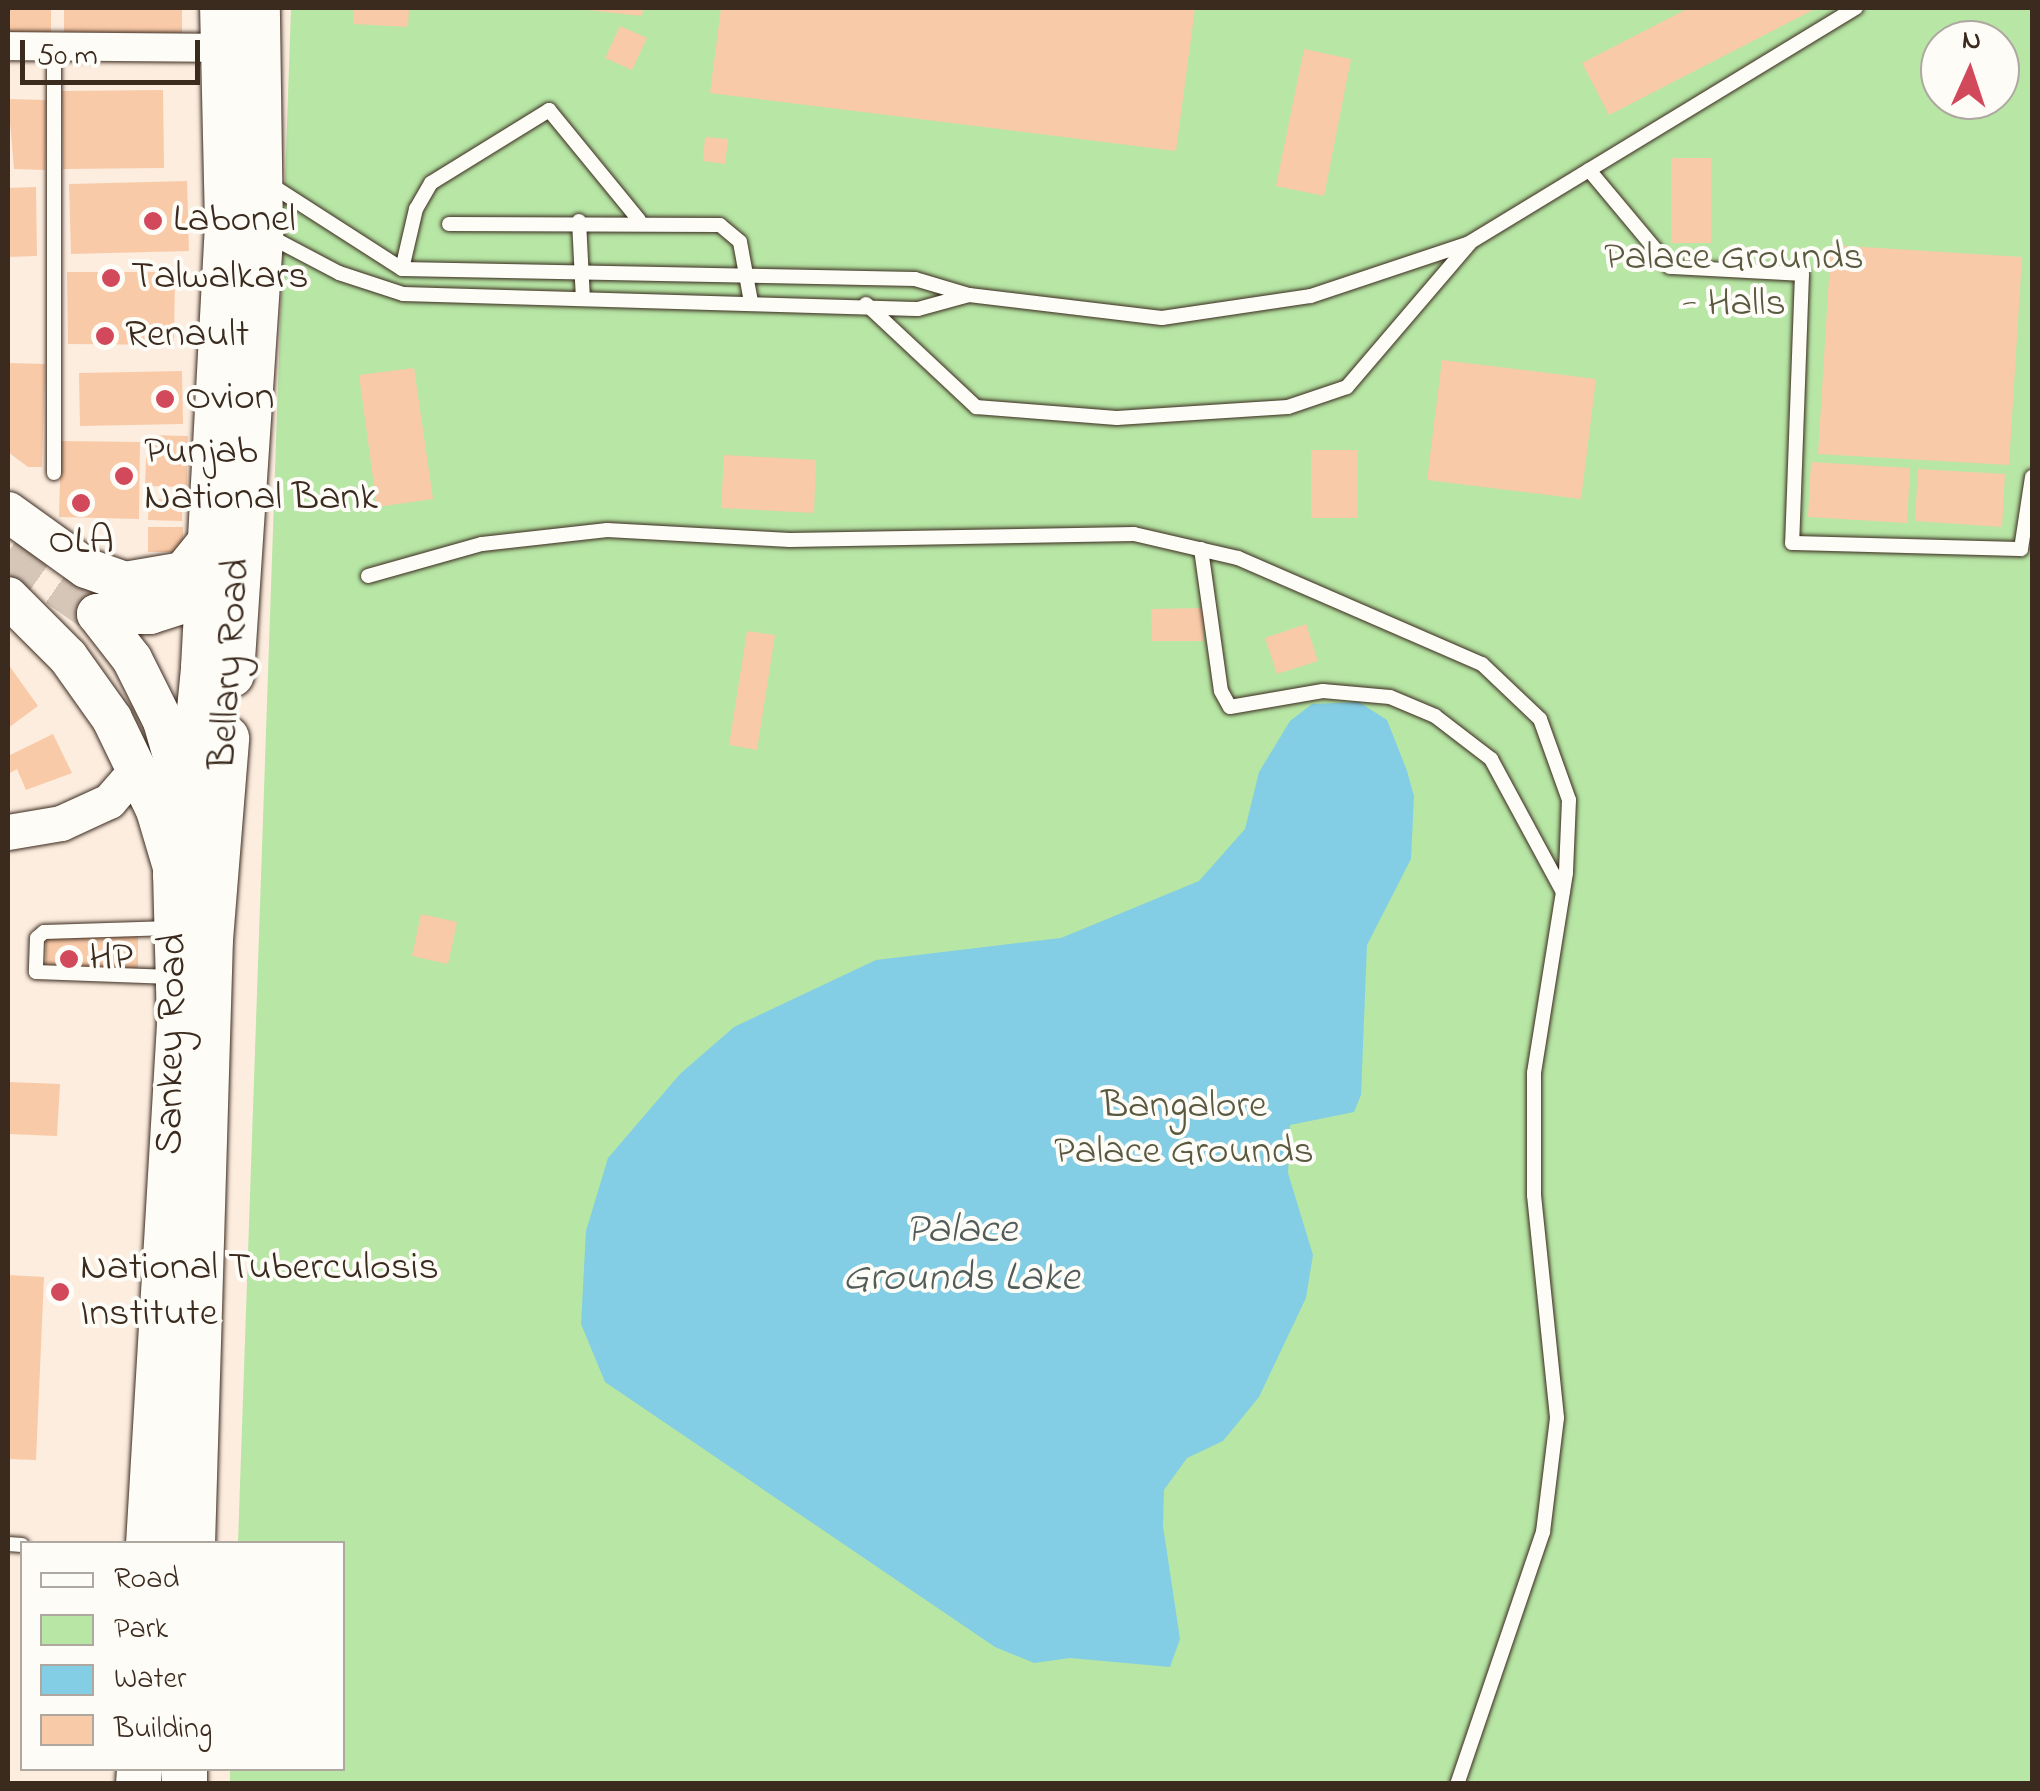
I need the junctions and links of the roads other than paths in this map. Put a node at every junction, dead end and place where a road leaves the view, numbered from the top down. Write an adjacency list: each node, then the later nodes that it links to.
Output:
1 (257, 8): 7 (main road, Bellary Road)
2 (1856, 8): 6 (lane)
3 (223, 28): 5 (street); 24 (main road, Bellary Road)
4 (8, 46): 5 (street)
5 (54, 47): 20 (lane)
6 (1589, 170): 12 (lane); 21 (lane)
7 (260, 179): 11 (main road, Bellary Road); 13 (lane)
8 (640, 220): 9 (lane); 13 (lane); 15 (lane)
9 (579, 222): 10 (lane); 14 (lane)
10 (449, 224)
11 (260, 232): 17 (lane); 32 (main road, Bellary Road)
12 (1469, 243): 16 (lane); 19 (lane)
13 (402, 269): 14 (lane)
14 (584, 273): 15 (lane); 17 (lane)
15 (748, 276): 16 (lane); 18 (lane)
16 (970, 295): 19 (lane)
17 (584, 299): 18 (lane)
18 (751, 302): 19 (lane)
19 (866, 304)
20 (54, 473)
21 (2032, 477)
22 (8, 512): 24 (main road)
23 (1201, 549): 25 (lane); 31 (lane); 31 (lane)
24 (205, 562): 28 (main road, Bellary Road); 28 (main road)
25 (368, 576)
26 (8, 597): 27 (main road, Sankey Road)
27 (136, 770): 29 (street); 30 (main road, Sankey Road)
28 (189, 811): 30 (main road, Bellary Road); 32 (main road)
29 (8, 832)
30 (175, 874): 32 (main road, Sankey Road)
31 (1563, 892): 36 (lane)
32 (200, 923): 33 (main road, Sankey Road); 33 (lane); 35 (main road, Sankey Road)
33 (178, 977): 34 (main road, Sankey Road)
34 (148, 1541)
35 (192, 1541)
36 (1457, 1784)

